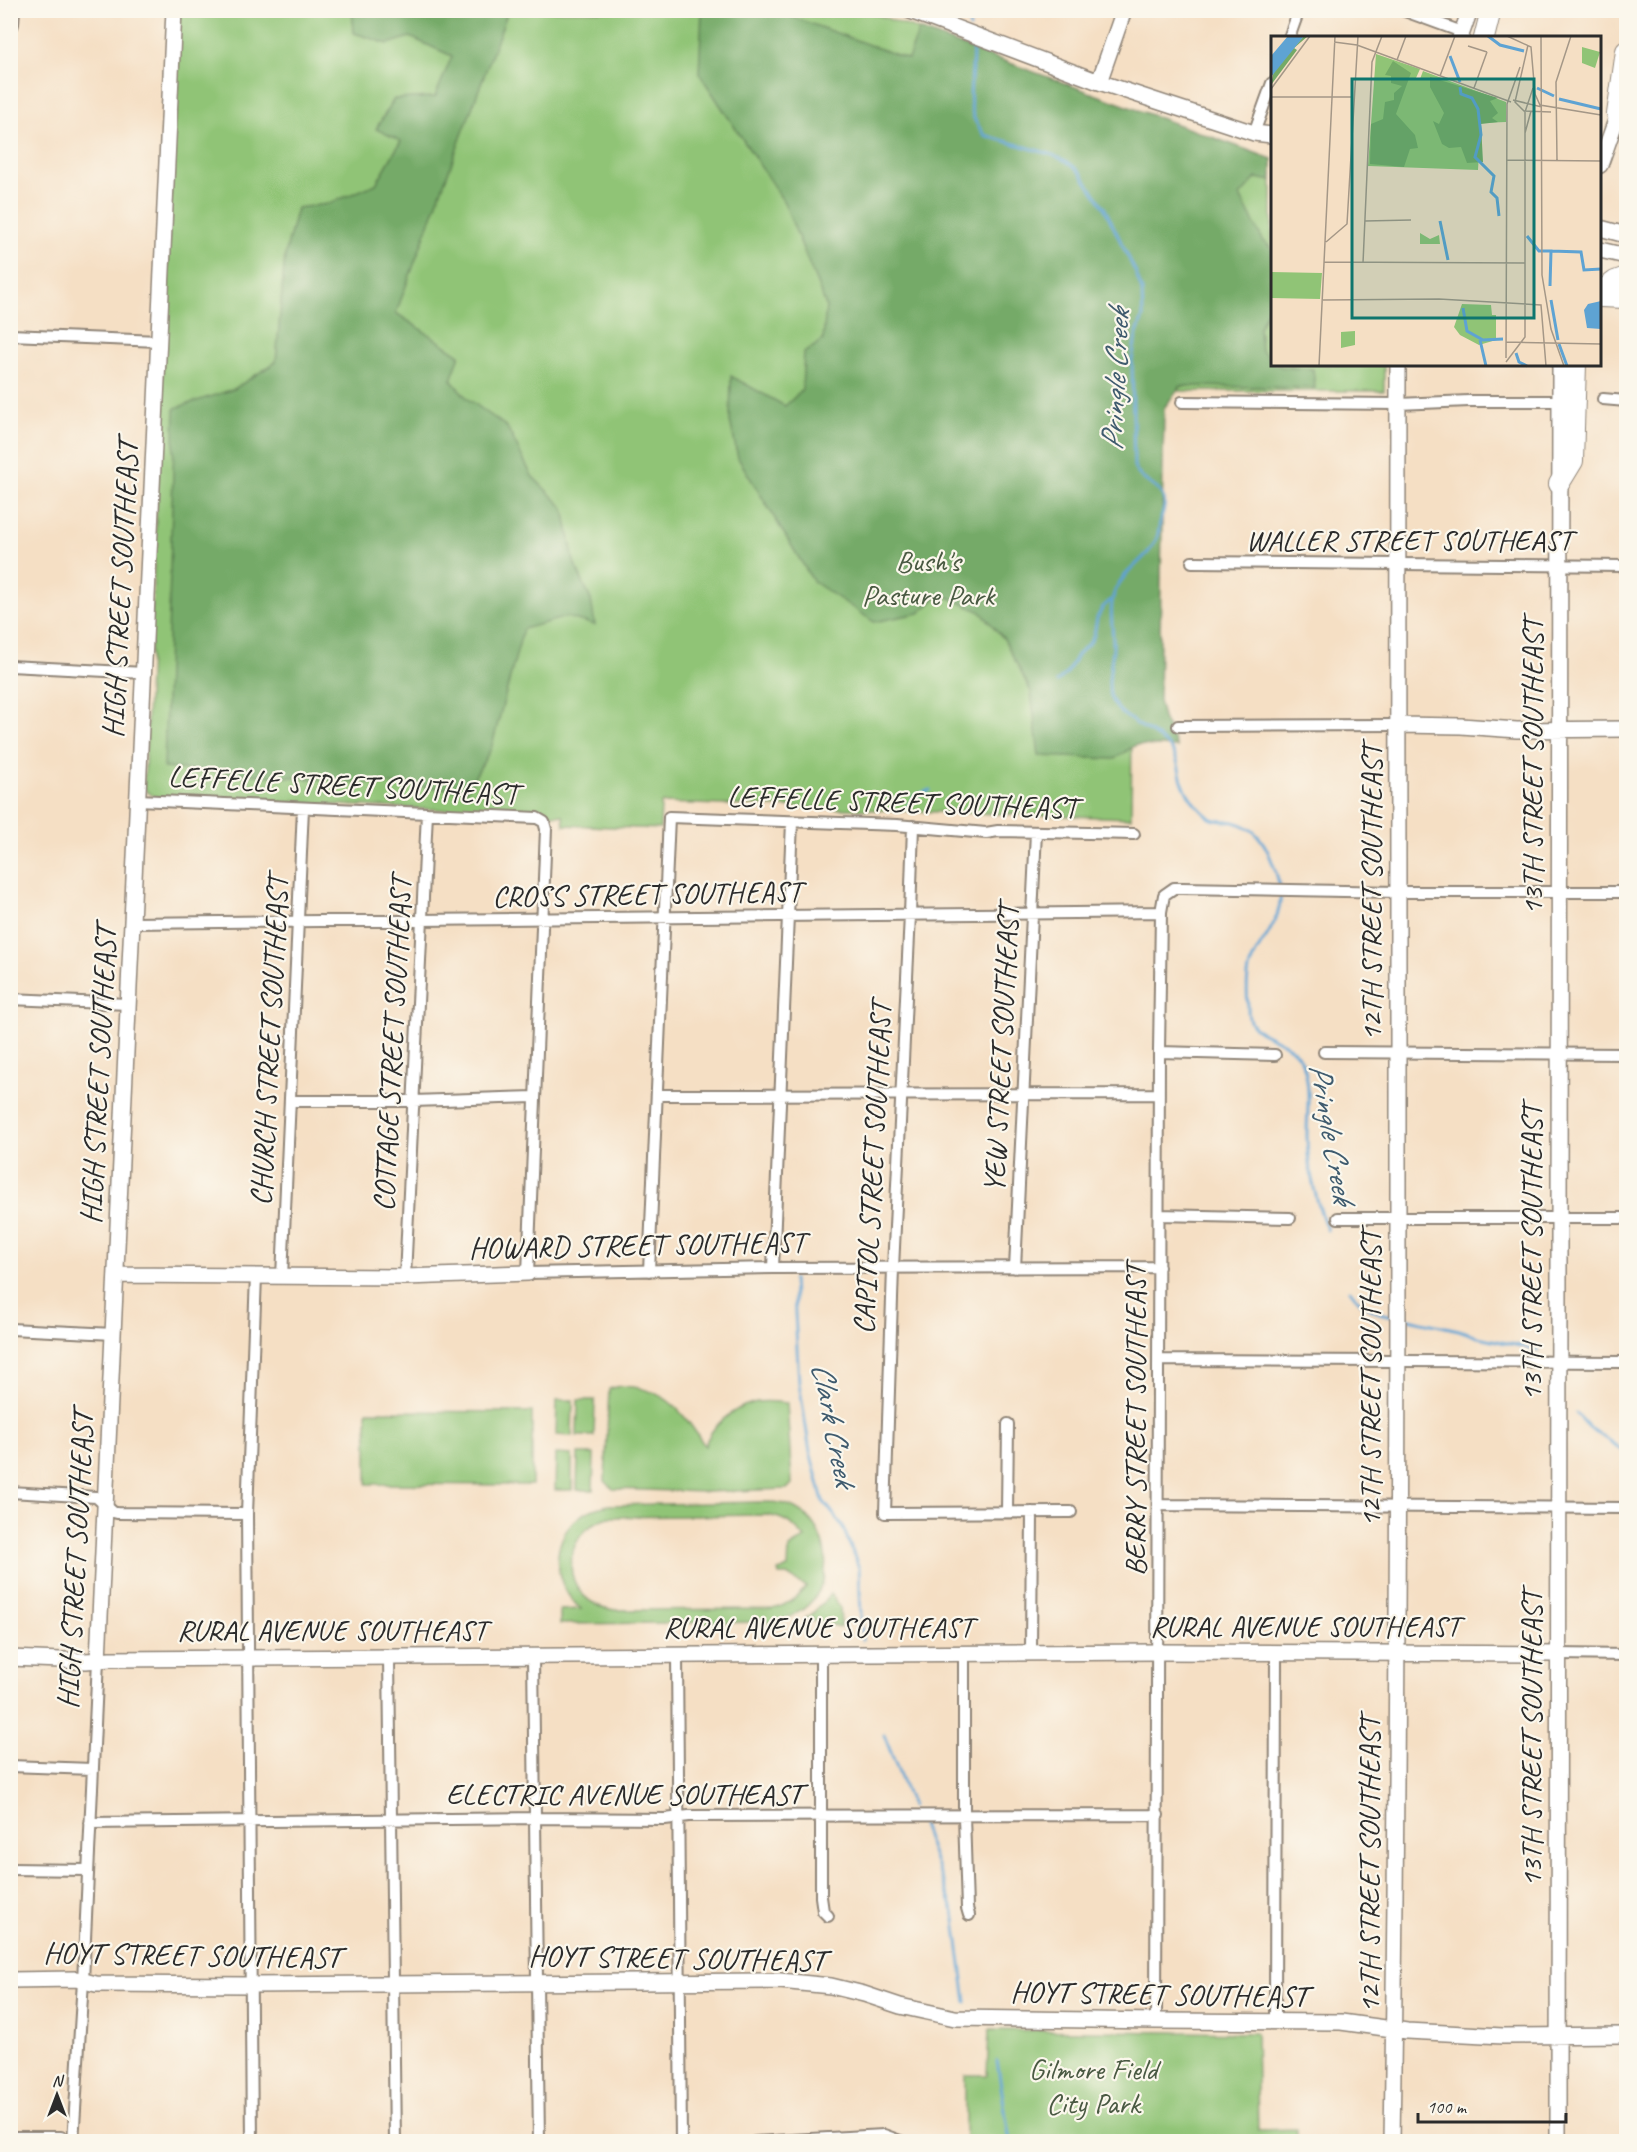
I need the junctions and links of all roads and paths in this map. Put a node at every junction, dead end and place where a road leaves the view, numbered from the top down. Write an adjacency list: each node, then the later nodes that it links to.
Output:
1 (11, 10): 9 (main road)
2 (174, 10): 31 (street, HIGH STREET SOUTHEAST)
3 (908, 10): 14 (street)
4 (1124, 10): 14 (street)
5 (1299, 10): 11 (street)
6 (1402, 10): 10 (street)
7 (1470, 10): 10 (street)
8 (1491, 10): 12 (highway)
9 (10, 24)
10 (1461, 35)
11 (1290, 36)
12 (1484, 36)
13 (1626, 56): 17 (highway)
14 (1099, 82): 18 (street)
15 (1271, 86): 18 (street)
16 (1626, 95): 17 (street)
17 (1617, 114): 21 (street)
18 (1254, 133): 19 (street); 20 (street)
19 (1271, 135)
20 (1271, 143)
21 (1601, 159)
22 (1601, 229): 23 (street)
23 (1626, 235)
24 (1601, 250): 25 (street)
25 (1626, 256)
26 (1625, 278): 27 (highway)
27 (1601, 291)
28 (1601, 297): 29 (highway)
29 (1626, 298)
30 (10, 335): 31 (street)
31 (159, 341): 46 (street, HIGH STREET SOUTHEAST)
32 (1398, 366): 39 (street, 12TH STREET SOUTHEAST)
33 (1560, 366): 36 (street, 13TH STREET SOUTHEAST)
34 (1576, 366): 40 (highway)
35 (1603, 399): 37 (street)
36 (1559, 401): 39 (street); 40 (street, 13TH STREET SOUTHEAST)
37 (1626, 401)
38 (1182, 402): 39 (street)
39 (1398, 404): 42 (street, 12TH STREET SOUTHEAST)
40 (1559, 484): 43 (street, 13TH STREET SOUTHEAST)
41 (1192, 562): 42 (street, WALLER STREET SOUTHEAST)
42 (1398, 564): 43 (street, WALLER STREET SOUTHEAST); 47 (street, 12TH STREET SOUTHEAST)
43 (1559, 566): 44 (street, WALLER STREET SOUTHEAST); 50 (street, 13TH STREET SOUTHEAST)
44 (1626, 566)
45 (10, 666): 46 (street)
46 (144, 673): 51 (street, HIGH STREET SOUTHEAST)
47 (1398, 725): 48 (street); 50 (street); 58 (street, 12TH STREET SOUTHEAST)
48 (1178, 726)
49 (1626, 729): 50 (street)
50 (1559, 730): 60 (street, 13TH STREET SOUTHEAST)
51 (138, 800): 52 (street, LEFFELLE STREET SOUTHEAST); 69 (street, HIGH STREET SOUTHEAST)
52 (303, 808): 53 (street, LEFFELLE STREET SOUTHEAST); 68 (street, CHURCH STREET SOUTHEAST)
53 (427, 813): 66 (street, LEFFELLE STREET SOUTHEAST); 67 (street, COTTAGE STREET SOUTHEAST)
54 (792, 822): 55 (street, LEFFELLE STREET SOUTHEAST); 64 (street); 65 (street, LEFFELLE STREET SOUTHEAST)
55 (913, 826): 56 (street, LEFFELLE STREET SOUTHEAST); 63 (street, CAPITOL STREET SOUTHEAST)
56 (1036, 832): 57 (street, LEFFELLE STREET SOUTHEAST); 62 (street, YEW STREET SOUTHEAST)
57 (1134, 834)
58 (1398, 892): 60 (street); 61 (street, BERRY STREET SOUTHEAST); 74 (street, 12TH STREET SOUTHEAST)
59 (1626, 892): 60 (street)
60 (1558, 893): 75 (street, 13TH STREET SOUTHEAST)
61 (1161, 912): 62 (street, CROSS STREET SOUTHEAST); 72 (street, BERRY STREET SOUTHEAST)
62 (1031, 914): 63 (street, CROSS STREET SOUTHEAST); 78 (street, YEW STREET SOUTHEAST)
63 (910, 915): 64 (street, CROSS STREET SOUTHEAST); 82 (street, CAPITOL STREET SOUTHEAST)
64 (789, 916): 65 (street, CROSS STREET SOUTHEAST); 79 (street)
65 (666, 918): 66 (street, CROSS STREET SOUTHEAST); 81 (street)
66 (543, 919): 67 (street, CROSS STREET SOUTHEAST); 83 (street)
67 (421, 920): 68 (street, CROSS STREET SOUTHEAST); 85 (street, COTTAGE STREET SOUTHEAST)
68 (299, 921): 69 (street, CROSS STREET SOUTHEAST); 84 (street, CHURCH STREET SOUTHEAST)
69 (133, 923): 71 (street, HIGH STREET SOUTHEAST)
70 (10, 999): 71 (street)
71 (129, 1005): 98 (street, HIGH STREET SOUTHEAST)
72 (1160, 1052): 77 (street); 80 (street, BERRY STREET SOUTHEAST)
73 (1324, 1052): 74 (street)
74 (1397, 1054): 75 (street); 89 (street, 12TH STREET SOUTHEAST)
75 (1559, 1054): 76 (street); 90 (street, 13TH STREET SOUTHEAST)
76 (1626, 1054)
77 (1275, 1055)
78 (1024, 1093): 80 (street); 82 (street); 95 (street, YEW STREET SOUTHEAST)
79 (780, 1094): 81 (street); 82 (street); 93 (street)
80 (1159, 1094): 86 (street, BERRY STREET SOUTHEAST)
81 (657, 1095): 96 (street)
82 (902, 1095): 94 (street, CAPITOL STREET SOUTHEAST)
83 (535, 1097): 85 (street); 97 (street)
84 (291, 1101): 85 (street); 100 (street, CHURCH STREET SOUTHEAST)
85 (413, 1101): 101 (street, COTTAGE STREET SOUTHEAST)
86 (1159, 1215): 87 (street); 92 (street, BERRY STREET SOUTHEAST)
87 (1290, 1218)
88 (1338, 1218): 89 (street)
89 (1398, 1218): 90 (street); 105 (street, 12TH STREET SOUTHEAST)
90 (1558, 1218): 91 (street); 106 (street, 13TH STREET SOUTHEAST)
91 (1626, 1218)
92 (1159, 1267): 95 (street, HOWARD STREET SOUTHEAST); 104 (street, BERRY STREET SOUTHEAST)
93 (773, 1268): 94 (street, HOWARD STREET SOUTHEAST); 96 (street, HOWARD STREET SOUTHEAST)
94 (893, 1268): 95 (street, HOWARD STREET SOUTHEAST); 115 (street, CAPITOL STREET SOUTHEAST)
95 (1015, 1268)
96 (649, 1271): 97 (street, HOWARD STREET SOUTHEAST)
97 (528, 1274): 101 (street, HOWARD STREET SOUTHEAST)
98 (116, 1275): 99 (street, HOWARD STREET SOUTHEAST); 103 (street, HIGH STREET SOUTHEAST)
99 (256, 1276): 100 (street, HOWARD STREET SOUTHEAST); 118 (street)
100 (282, 1277): 101 (street, HOWARD STREET SOUTHEAST)
101 (405, 1277)
102 (10, 1329): 103 (street)
103 (114, 1334): 110 (street, HIGH STREET SOUTHEAST)
104 (1159, 1360): 105 (street); 111 (street, BERRY STREET SOUTHEAST)
105 (1397, 1362): 106 (street); 112 (street, 12TH STREET SOUTHEAST)
106 (1558, 1362): 107 (street); 113 (street, 13TH STREET SOUTHEAST)
107 (1626, 1362)
108 (1008, 1424): 115 (street)
109 (10, 1492): 110 (street)
110 (105, 1504): 118 (street); 132 (street, HIGH STREET SOUTHEAST)
111 (1159, 1505): 112 (street); 119 (street, BERRY STREET SOUTHEAST)
112 (1396, 1507): 113 (street); 123 (street, 12TH STREET SOUTHEAST)
113 (1558, 1507): 114 (street); 125 (street, 13TH STREET SOUTHEAST)
114 (1626, 1508)
115 (1007, 1512): 116 (street)
116 (1032, 1512): 117 (street); 122 (street)
117 (1071, 1512)
118 (247, 1514): 131 (street)
119 (1158, 1652): 120 (street, RURAL AVENUE SOUTHEAST); 122 (street, RURAL AVENUE SOUTHEAST); 135 (street, BERRY STREET SOUTHEAST)
120 (1276, 1652): 123 (street, RURAL AVENUE SOUTHEAST); 154 (street)
121 (964, 1653): 122 (street, RURAL AVENUE SOUTHEAST); 124 (street, RURAL AVENUE SOUTHEAST); 136 (street)
122 (1031, 1653)
123 (1397, 1653): 125 (street, RURAL AVENUE SOUTHEAST); 155 (street, 12TH STREET SOUTHEAST)
124 (821, 1654): 126 (street, RURAL AVENUE SOUTHEAST); 137 (street)
125 (1558, 1654): 127 (street, RURAL AVENUE SOUTHEAST); 156 (street, 13TH STREET SOUTHEAST)
126 (676, 1655): 128 (street, RURAL AVENUE SOUTHEAST); 139 (street)
127 (1626, 1655)
128 (533, 1656): 129 (street, RURAL AVENUE SOUTHEAST); 138 (street)
129 (389, 1657): 131 (street, RURAL AVENUE SOUTHEAST); 140 (street)
130 (10, 1658): 132 (street, RURAL AVENUE SOUTHEAST)
131 (249, 1658): 132 (street, RURAL AVENUE SOUTHEAST); 141 (street)
132 (98, 1660): 134 (street, HIGH STREET SOUTHEAST)
133 (10, 1766): 134 (street)
134 (92, 1769): 142 (street, HIGH STREET SOUTHEAST)
135 (1158, 1815): 136 (street, ELECTRIC AVENUE SOUTHEAST); 153 (street, BERRY STREET SOUTHEAST)
136 (964, 1816): 137 (street, ELECTRIC AVENUE SOUTHEAST); 145 (street)
137 (822, 1817): 139 (street, ELECTRIC AVENUE SOUTHEAST); 146 (street)
138 (536, 1818): 139 (street, ELECTRIC AVENUE SOUTHEAST); 140 (street, ELECTRIC AVENUE SOUTHEAST); 150 (street)
139 (678, 1818): 149 (street)
140 (391, 1820): 141 (street, ELECTRIC AVENUE SOUTHEAST); 151 (street)
141 (249, 1821): 142 (street, ELECTRIC AVENUE SOUTHEAST); 152 (street)
142 (90, 1823): 144 (street, HIGH STREET SOUTHEAST)
143 (10, 1869): 144 (street)
144 (87, 1870): 148 (street, HIGH STREET SOUTHEAST)
145 (969, 1915)
146 (828, 1916)
147 (10, 1980): 148 (street, HOYT STREET SOUTHEAST)
148 (83, 1981): 152 (street, HOYT STREET SOUTHEAST); 159 (street, HIGH STREET SOUTHEAST)
149 (680, 1982): 150 (street, HOYT STREET SOUTHEAST); 153 (street, HOYT STREET SOUTHEAST); 163 (street)
150 (537, 1983): 151 (street, HOYT STREET SOUTHEAST); 162 (street)
151 (393, 1984): 152 (street, HOYT STREET SOUTHEAST); 161 (street)
152 (250, 1985): 160 (street)
153 (1156, 2022): 154 (street, HOYT STREET SOUTHEAST)
154 (1275, 2022): 155 (street, HOYT STREET SOUTHEAST)
155 (1395, 2029): 156 (street, HOYT STREET SOUTHEAST); 166 (street, 12TH STREET SOUTHEAST)
156 (1558, 2035): 157 (street, HOYT STREET SOUTHEAST); 167 (street, 13TH STREET SOUTHEAST)
157 (1626, 2035)
158 (10, 2137): 159 (street)
159 (73, 2142)
160 (252, 2142)
161 (395, 2142)
162 (539, 2142)
163 (681, 2142)
164 (755, 2142): 165 (street)
165 (903, 2142)
166 (1392, 2142)
167 (1558, 2142)

